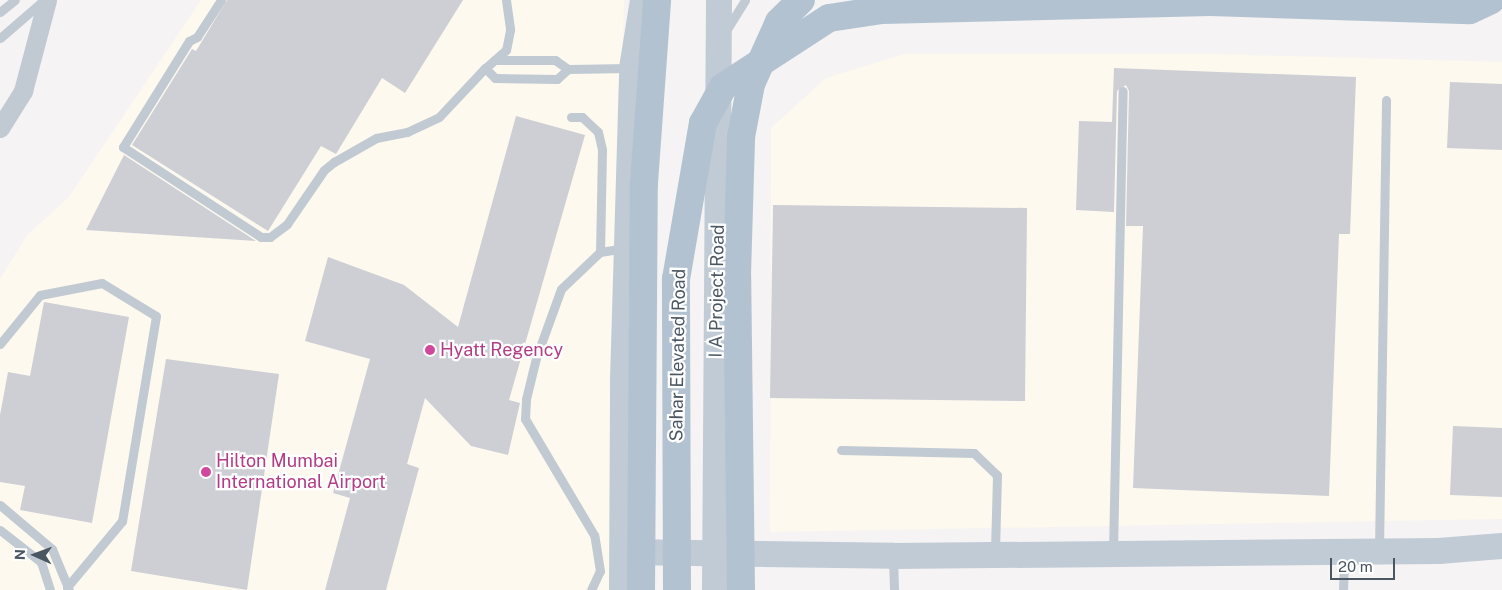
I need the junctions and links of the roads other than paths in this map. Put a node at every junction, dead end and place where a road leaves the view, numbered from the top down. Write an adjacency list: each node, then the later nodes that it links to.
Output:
1 (15, 0): 12 (lane)
2 (45, 0): 13 (lane); 22 (street)
3 (221, 0): 16 (lane)
4 (506, 0): 15 (lane)
5 (643, 0): 17 (main road)
6 (657, 0): 40 (main road, Sahar Elevated Road)
7 (719, 0): 14 (main road)
8 (745, 0): 14 (lane, I A Project Road)
9 (800, 0): 43 (main road)
10 (1206, 1): 11 (main road, Sahar Elevated Road); 41 (main road, Sahar Elevated Road)
11 (1485, 7)
12 (0, 12)
13 (0, 38)
14 (720, 45): 34 (main road, I A Project Road)
15 (495, 60): 16 (lane); 18 (lane)
16 (485, 68): 18 (lane)
17 (632, 68): 18 (lane); 23 (main road)
18 (568, 70)
19 (1123, 91): 32 (lane)
20 (1386, 100): 31 (lane)
21 (571, 118): 24 (lane)
22 (0, 128)
23 (628, 248): 24 (lane); 36 (main road)
24 (600, 252): 36 (lane)
25 (0, 344): 37 (lane)
26 (840, 450): 33 (lane)
27 (0, 505): 37 (lane)
28 (0, 530): 38 (lane)
29 (1502, 546): 31 (main road)
30 (1344, 552): 31 (main road); 32 (main road); 45 (lane)
31 (1379, 552)
32 (1112, 554): 33 (main road)
33 (995, 555): 35 (main road)
34 (714, 556): 35 (main road); 36 (main road); 42 (main road, I A Project Road)
35 (893, 556): 44 (lane)
36 (617, 571): 39 (lane)
37 (68, 588)
38 (48, 589)
39 (591, 590)
40 (641, 590)
41 (677, 590)
42 (714, 590)
43 (741, 590)
44 (894, 590)
45 (1343, 590)

